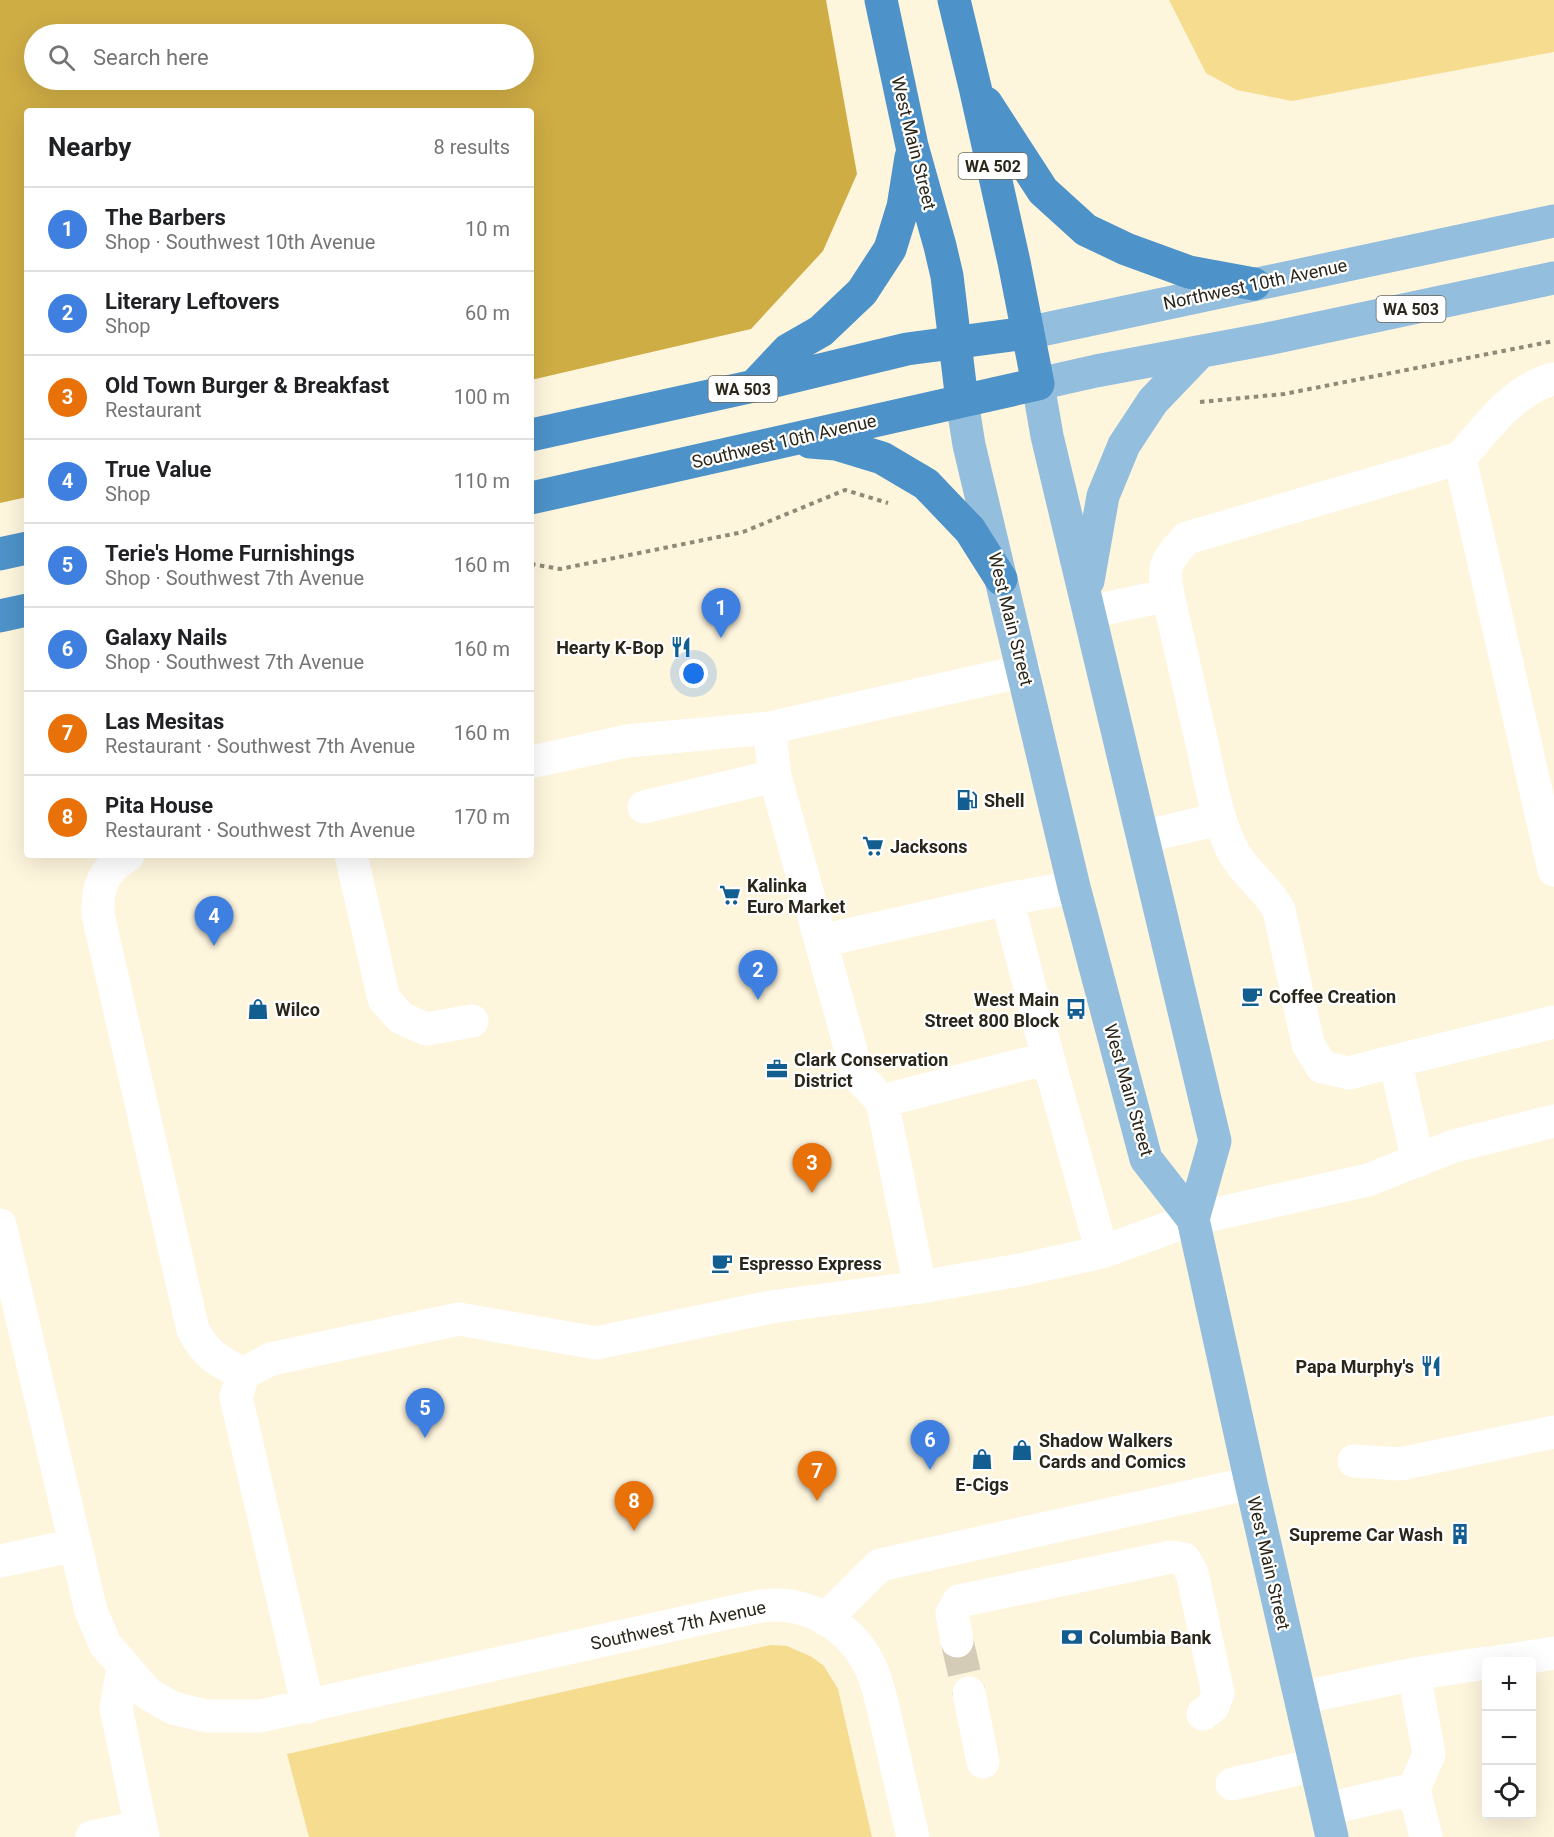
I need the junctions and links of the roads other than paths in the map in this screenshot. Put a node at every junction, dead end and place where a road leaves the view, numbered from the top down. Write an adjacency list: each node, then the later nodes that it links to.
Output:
1 (881, 0): 4 (highway, West Main Street)
2 (954, 0): 3 (highway, West Main Street / WA 502)
3 (975, 87): 7 (highway); 8 (highway, West Main Street / WA 502)
4 (912, 146): 9 (highway, West Main Street); 13 (highway)
5 (1554, 221): 7 (main road, Northwest 10th Avenue / WA 503)
6 (1554, 278): 10 (main road, WA 503)
7 (1254, 284): 8 (main road, Northwest 10th Avenue / WA 503)
8 (1027, 333): 9 (highway, Northwest 10th Avenue / WA 503); 12 (highway, West Main Street / WA 502)
9 (956, 342): 13 (highway, WA 503); 14 (highway, West Main Street)
10 (1200, 352): 12 (main road, WA 503); 23 (main road)
11 (1554, 379): 17 (street)
12 (1038, 384): 14 (highway, Southwest 10th Avenue / WA 503); 23 (main road, West Main Street)
13 (754, 386): 15 (highway, WA 503)
14 (962, 401): 16 (highway, Southwest 10th Avenue / WA 503); 21 (main road, West Main Street)
15 (534, 434)
16 (791, 440): 18 (highway, Southwest 10th Avenue / WA 503); 21 (highway)
17 (1460, 458): 22 (street); 35 (street)
18 (534, 497)
19 (24, 549): 20 (highway)
20 (0, 554)
21 (1001, 579): 26 (main road, West Main Street)
22 (1168, 595): 23 (street); 31 (street)
23 (1088, 603): 32 (main road, West Main Street)
24 (24, 611): 25 (highway)
25 (0, 616)
26 (1024, 671): 27 (street); 36 (main road, West Main Street)
27 (769, 729): 28 (street); 29 (street)
28 (534, 761)
29 (775, 776): 30 (street); 38 (street)
30 (644, 807)
31 (1219, 819): 32 (street); 42 (street)
32 (1142, 837): 46 (main road, West Main Street)
33 (124, 858): 52 (street)
34 (352, 858): 39 (street)
35 (1554, 870)
36 (1074, 887): 37 (street); 46 (main road, West Main Street)
37 (1006, 899): 38 (street); 41 (street)
38 (821, 941): 43 (street)
39 (472, 1021)
40 (1554, 1022): 42 (street)
41 (1048, 1058): 43 (street); 48 (street)
42 (1395, 1061): 45 (street)
43 (882, 1101): 49 (street)
44 (1554, 1120): 45 (street)
45 (1418, 1161): 46 (street)
46 (1193, 1219): 48 (street); 55 (main road, West Main Street)
47 (0, 1225): 51 (street, Southwest 7th Avenue)
48 (1102, 1252): 49 (street)
49 (920, 1287): 52 (street)
50 (0, 1306): 51 (street)
51 (24, 1330): 56 (street, Southwest 7th Avenue)
52 (243, 1374): 67 (street)
53 (1554, 1432): 54 (street)
54 (1354, 1461)
55 (1251, 1483): 58 (street); 66 (main road, West Main Street)
56 (75, 1545): 57 (street); 63 (street, Southwest 7th Avenue)
57 (0, 1561)
58 (825, 1619): 67 (street, Southwest 7th Avenue); 76 (street, Southwest 7th Avenue)
59 (957, 1641): 68 (street)
60 (1554, 1653): 61 (street)
61 (1529, 1657)
62 (1482, 1664): 64 (street)
63 (123, 1667): 67 (street, Southwest 7th Avenue); 74 (street)
64 (1414, 1674): 66 (street); 72 (street)
65 (969, 1693): 69 (street)
66 (1300, 1698): 70 (main road, West Main Street)
67 (308, 1707)
68 (1203, 1714)
69 (983, 1762)
70 (1315, 1765): 71 (street); 73 (main road, West Main Street)
71 (1232, 1784)
72 (1414, 1789): 73 (street); 77 (street)
73 (1329, 1823)
74 (142, 1832): 75 (street)
75 (92, 1837)
76 (913, 1837)
77 (1426, 1837)

